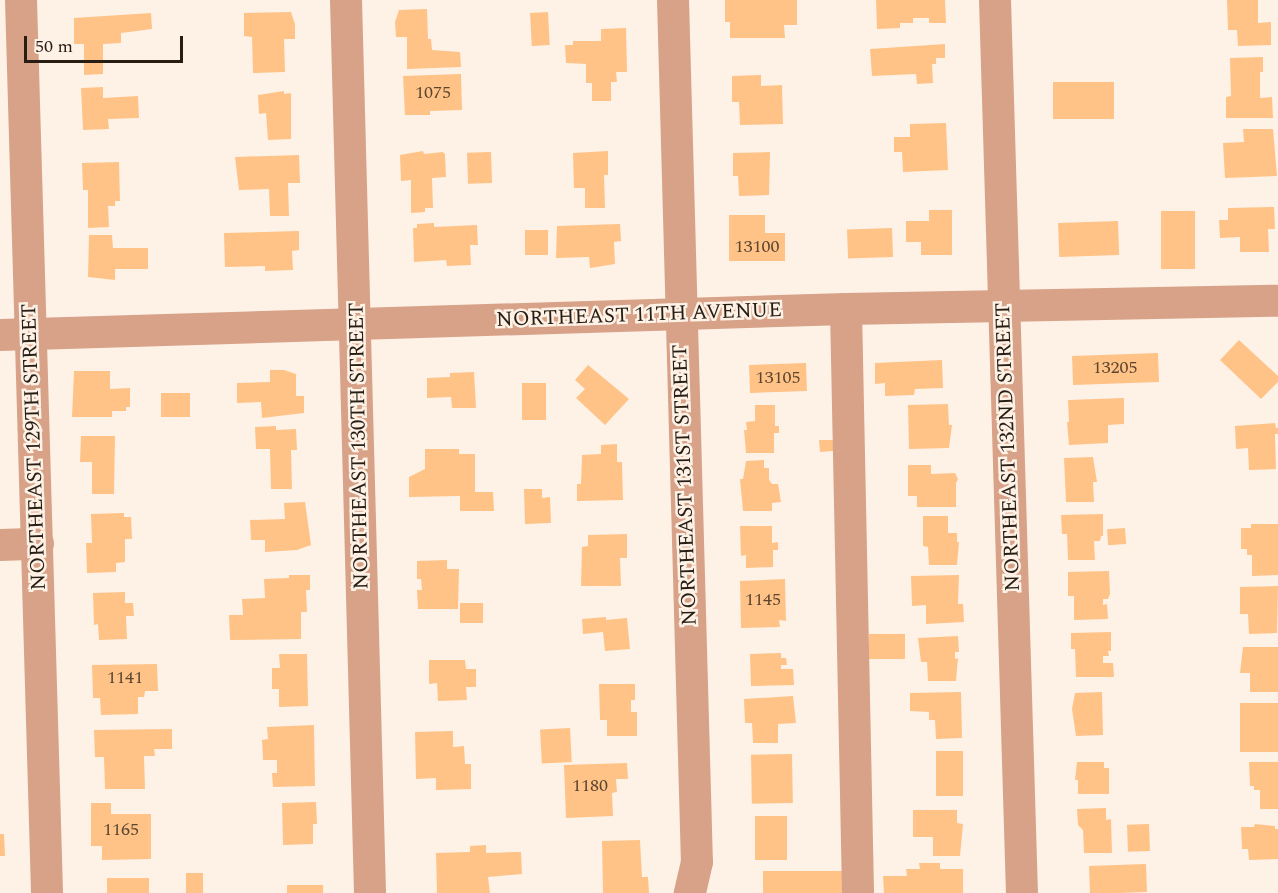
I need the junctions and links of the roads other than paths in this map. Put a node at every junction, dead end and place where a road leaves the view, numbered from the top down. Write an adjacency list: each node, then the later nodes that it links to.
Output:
1 (21, 0): 10 (street, NORTHEAST 129TH STREET)
2 (346, 0): 9 (street, NORTHEAST 130TH STREET)
3 (673, 0): 8 (street, NORTHEAST 131ST STREET)
4 (995, 0): 6 (street, NORTHEAST 132ND STREET)
5 (1278, 301): 6 (street, NORTHEAST 11TH AVENUE)
6 (1004, 306): 7 (street, NORTHEAST 11TH AVENUE); 19 (street, NORTHEAST 132ND STREET)
7 (846, 309): 8 (street, NORTHEAST 11TH AVENUE); 18 (street)
8 (680, 315): 9 (street, NORTHEAST 11TH AVENUE); 13 (street, NORTHEAST 131ST STREET)
9 (356, 323): 10 (street, NORTHEAST 11TH AVENUE); 15 (street, NORTHEAST 130TH STREET)
10 (15, 335): 11 (street, NORTHEAST 129TH STREET)
11 (38, 544): 12 (street); 14 (street, NORTHEAST 129TH STREET)
12 (0, 545)
13 (697, 862): 16 (street, NORTHEAST 131ST STREET); 17 (street, NORTHEAST 131ST STREET)
14 (47, 893)
15 (370, 893)
16 (690, 893)
17 (706, 893)
18 (858, 893)
19 (1022, 893)

